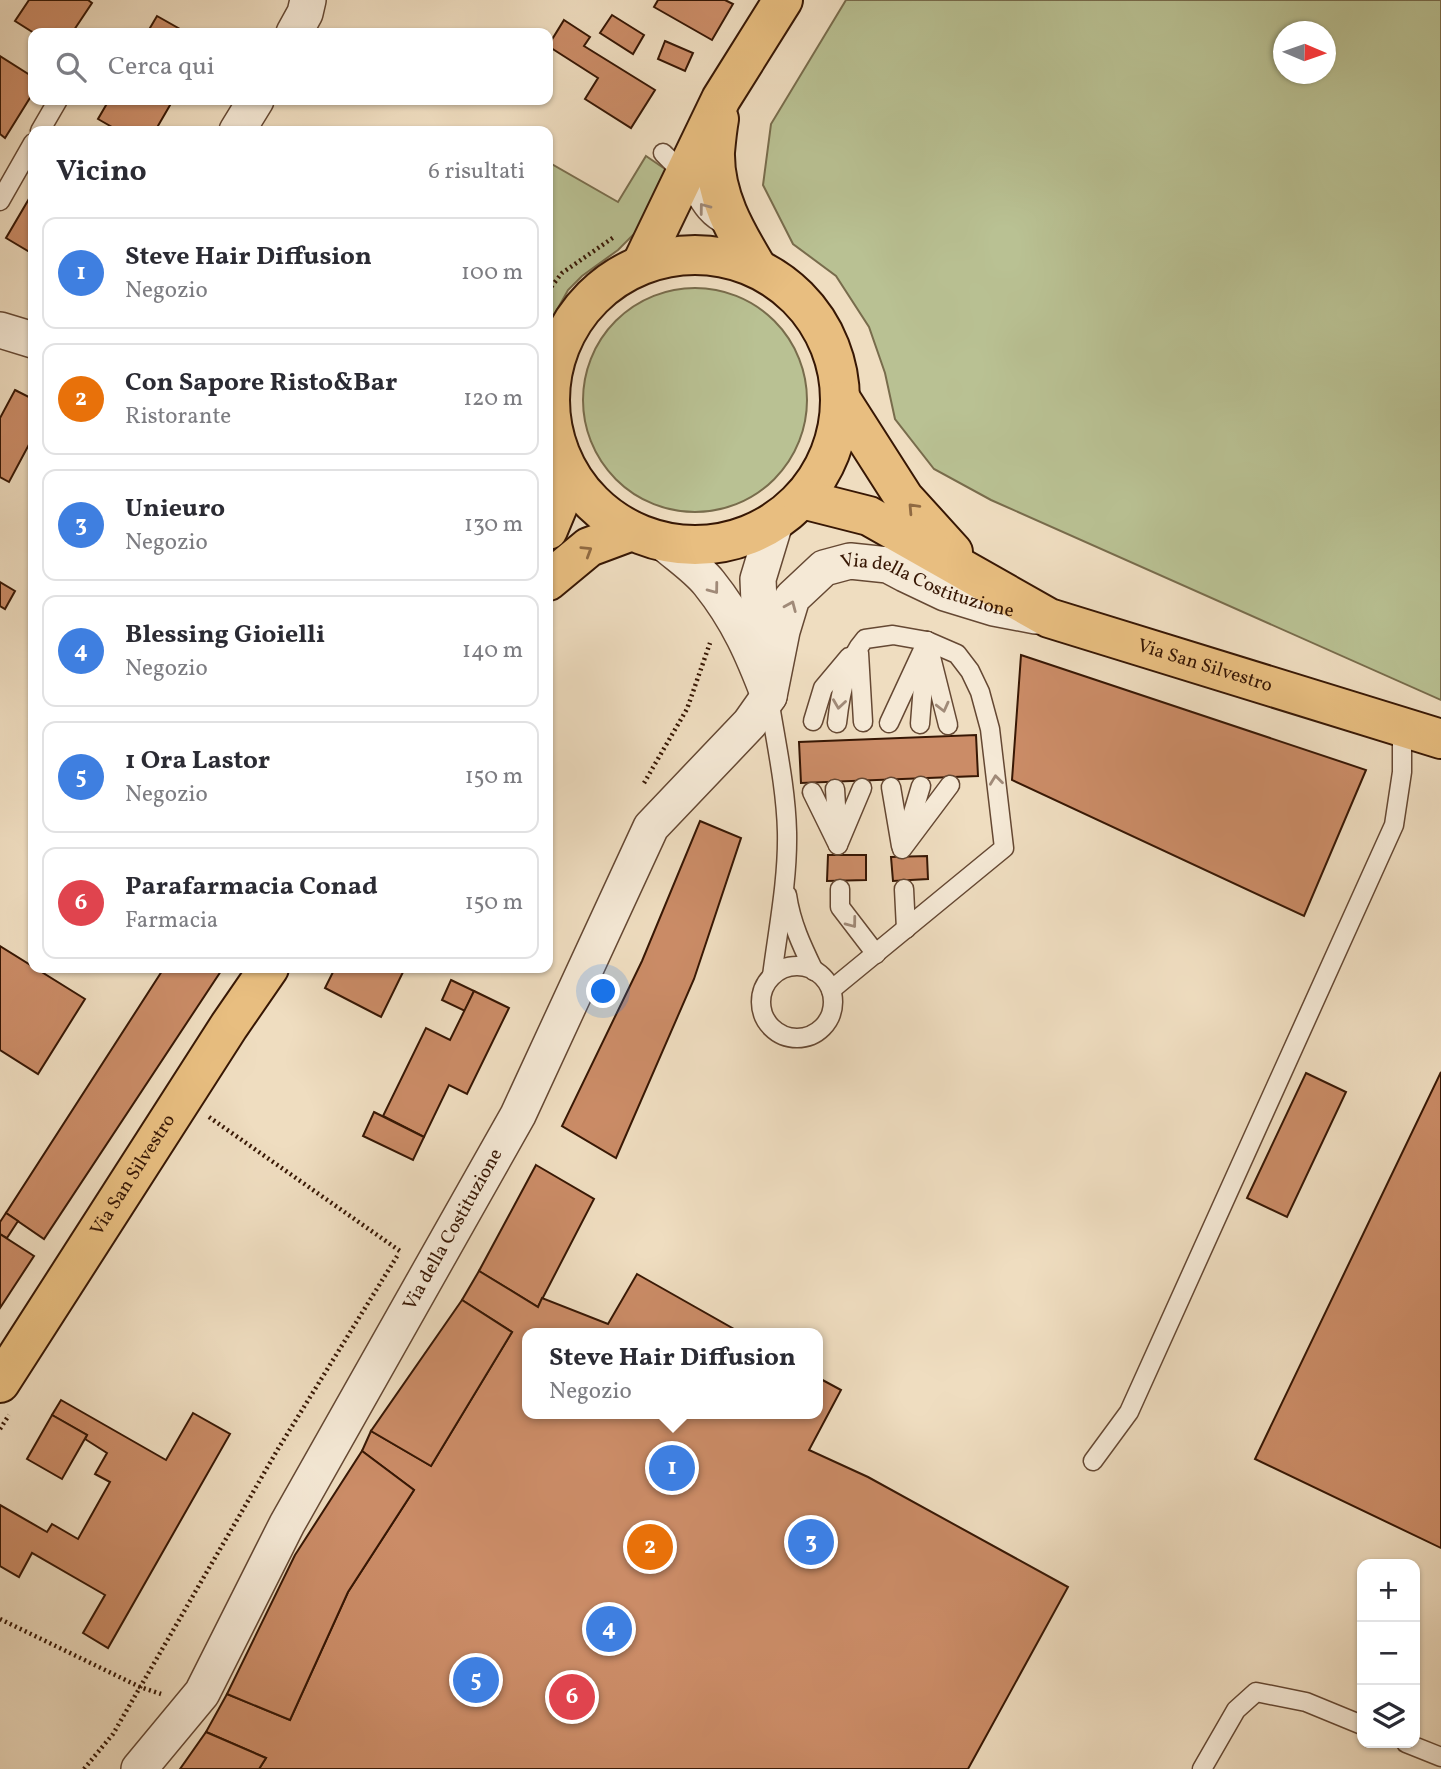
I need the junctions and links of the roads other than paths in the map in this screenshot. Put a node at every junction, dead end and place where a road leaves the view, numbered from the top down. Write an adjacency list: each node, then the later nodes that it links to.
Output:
1 (308, 0): 3 (street)
2 (783, 0): 4 (main road)
3 (297, 28)
4 (721, 99): 10 (main road); 12 (main road)
5 (55, 105): 7 (lane)
6 (253, 105): 8 (street)
7 (43, 126)
8 (240, 126)
9 (28, 152): 11 (lane)
10 (674, 165): 12 (lane, one-way to 10); 13 (main road)
11 (0, 201)
12 (733, 228): 14 (main road)
13 (642, 263): 14 (main road); 15 (main road)
14 (756, 266): 16 (main road)
15 (554, 353)
16 (842, 401): 19 (main road); 22 (main road, Via San Silvestro, one-way to 16)
17 (553, 429): 18 (main road)
18 (557, 451): 20 (main road); 21 (main road)
19 (789, 511): 21 (main road); 22 (main road, Via San Silvestro); 27 (street)
20 (553, 518)
21 (648, 537): 23 (main road, one-way to 21); 27 (street, one-way to 27)
22 (976, 576): 24 (main road, Via San Silvestro)
23 (553, 577)
24 (1049, 618): 27 (street, Via della Costituzione, one-way to 24); 34 (main road, Via San Silvestro)
25 (927, 641): 26 (lane); 31 (lane); 32 (lane); 33 (lane, one-way to 33); 47 (lane, one-way to 25)
26 (858, 646): 28 (lane); 29 (lane); 30 (lane, one-way to 30)
27 (769, 696): 44 (lane); 58 (street, Via della Costituzione)
28 (813, 721)
29 (863, 722)
30 (836, 723)
31 (889, 723)
32 (920, 724)
33 (948, 725)
34 (1402, 727): 35 (main road, Via San Silvestro); 54 (lane)
35 (1441, 739)
36 (950, 785): 43 (lane)
37 (921, 786): 43 (lane)
38 (891, 787): 43 (lane)
39 (862, 788): 42 (lane)
40 (835, 789): 42 (lane)
41 (812, 792): 42 (lane)
42 (838, 845)
43 (902, 849)
44 (785, 879): 49 (lane); 51 (lane)
45 (839, 888): 48 (lane, one-way to 48)
46 (904, 889): 47 (lane)
47 (906, 929): 48 (lane)
48 (876, 954): 52 (lane)
49 (814, 971): 51 (lane); 52 (lane)
50 (266, 973): 53 (main road, Via San Silvestro)
51 (772, 976): 52 (lane)
52 (831, 990)
53 (0, 1383)
54 (1093, 1461)
55 (1357, 1723): 59 (lane)
56 (1418, 1748): 57 (lane)
57 (1441, 1757)
58 (139, 1769)
59 (1202, 1769)

